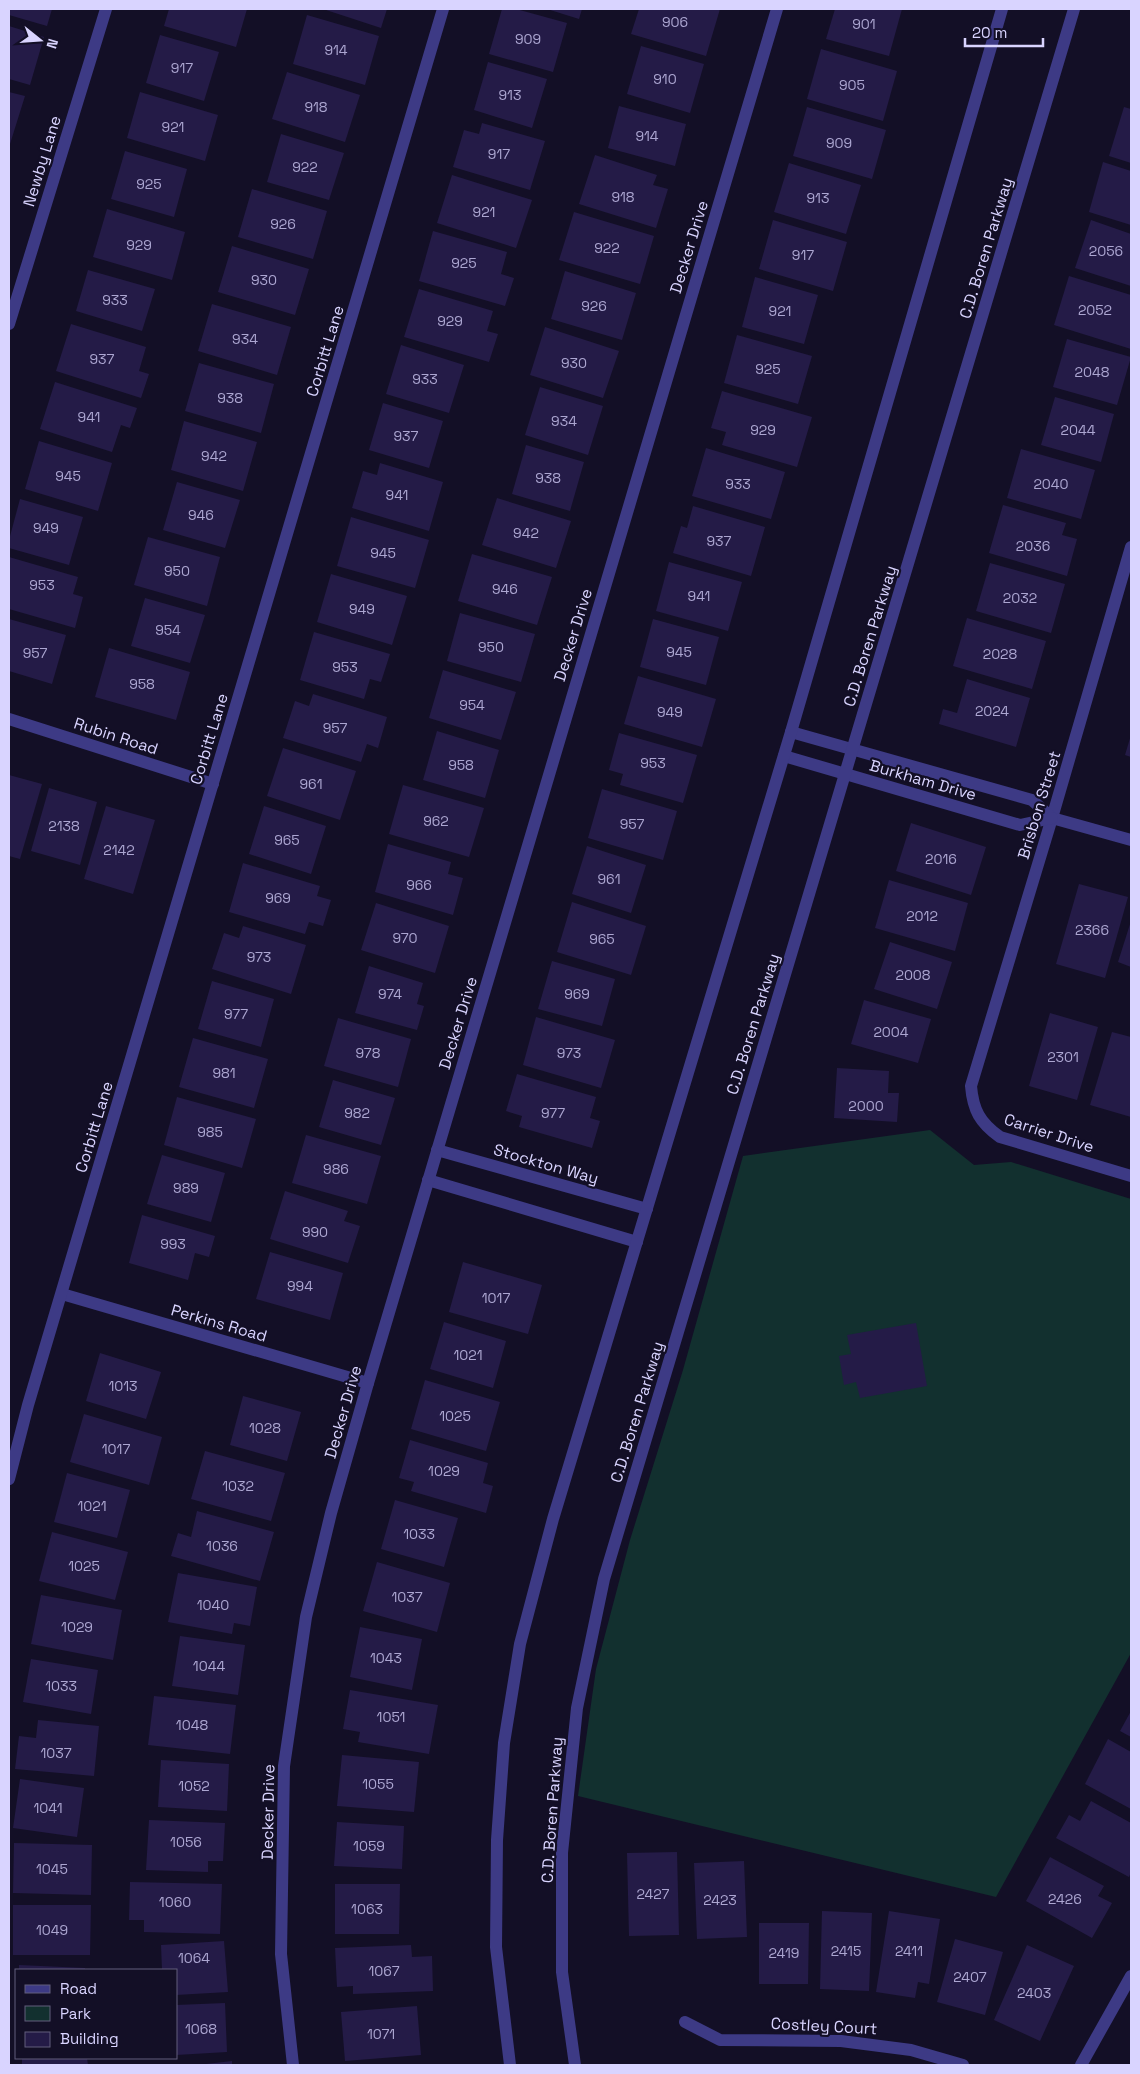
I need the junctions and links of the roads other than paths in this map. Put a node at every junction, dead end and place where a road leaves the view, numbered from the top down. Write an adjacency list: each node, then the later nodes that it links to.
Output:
1 (106, 9): 6 (street, Newby Lane)
2 (443, 9): 13 (street, Corbitt Lane)
3 (777, 9): 17 (street, Decker Drive)
4 (1002, 9): 9 (street)
5 (1074, 9): 10 (street, C.D. Boren Parkway)
6 (9, 324)
7 (1131, 547): 14 (street, Brisbon Street)
8 (9, 719): 13 (street, Rubin Road)
9 (791, 732): 10 (street, Burkham Drive); 11 (street)
10 (853, 750): 12 (street, C.D. Boren Parkway); 14 (street, Burkham Drive)
11 (784, 756): 12 (street, Burkham Drive); 20 (street)
12 (845, 774): 14 (street, Burkham Drive); 29 (street, C.D. Boren Parkway)
13 (213, 784): 22 (street, Corbitt Lane)
14 (1052, 818): 15 (street, Burkham Drive); 16 (street, Brisbon Street)
15 (1131, 840)
16 (975, 1071): 18 (street, Carrier Drive)
17 (437, 1150): 19 (street, Decker Drive); 20 (street, Stockton Way)
18 (1131, 1176)
19 (428, 1180): 21 (street); 23 (street, Decker Drive)
20 (647, 1209): 21 (street)
21 (637, 1242): 28 (street)
22 (62, 1294): 23 (street, Perkins Road); 24 (street, Corbitt Lane)
23 (368, 1383): 27 (street, Decker Drive)
24 (9, 1479)
25 (1131, 1976): 31 (street)
26 (685, 2022): 30 (street, Costley Court)
27 (293, 2065)
28 (510, 2065)
29 (575, 2065)
30 (963, 2065)
31 (1081, 2065)

